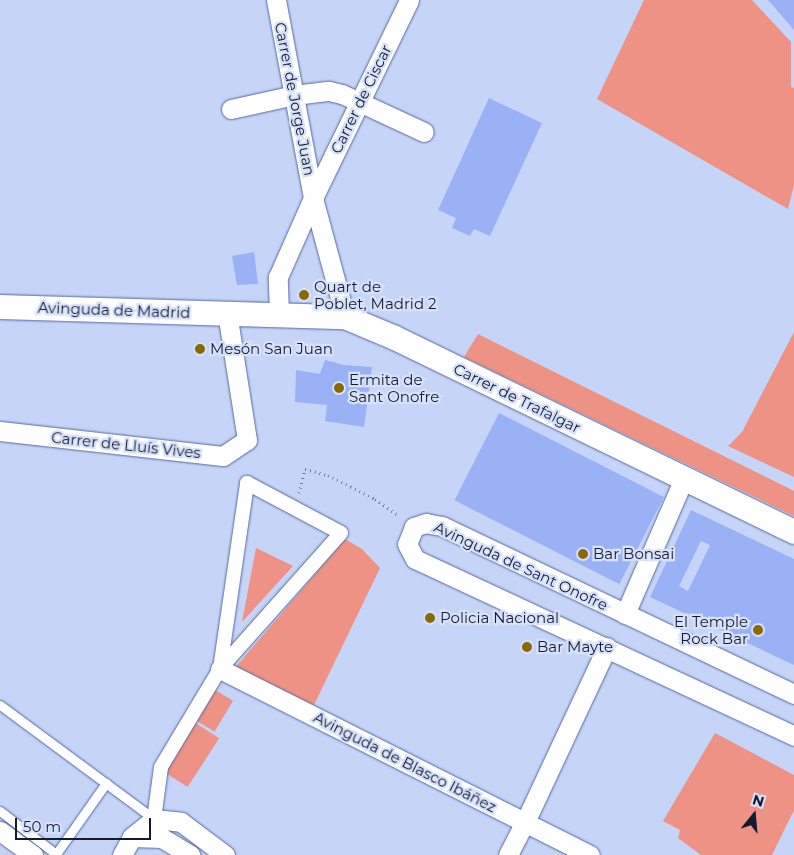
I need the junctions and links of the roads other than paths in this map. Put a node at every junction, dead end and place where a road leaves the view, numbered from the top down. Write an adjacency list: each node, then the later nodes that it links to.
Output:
1 (276, 0): 3 (street, Carrer de Jorge Juan)
2 (409, 0): 4 (street, Carrer de Ciscar)
3 (294, 95): 4 (street); 5 (street); 7 (street, Carrer de Jorge Juan)
4 (359, 102): 6 (street); 7 (street, Carrer de Ciscar)
5 (231, 108)
6 (424, 132)
7 (313, 198): 10 (street, Carrer de Ciscar); 11 (street, Carrer de Jorge Juan)
8 (0, 307): 9 (street, Avinguda de Madrid)
9 (227, 314): 10 (street, Carrer de Trafalgar); 12 (street, Carrer de Lluís Vives)
10 (279, 314): 11 (street, Carrer de Trafalgar)
11 (345, 317): 13 (street, Carrer de Trafalgar)
12 (0, 432)
13 (684, 478): 14 (street, Carrer de Trafalgar); 15 (street)
14 (794, 532)
15 (625, 614): 16 (street, Avinguda de Sant Onofre); 18 (street, Avinguda de Sant Onofre)
16 (607, 647): 20 (street, Avinguda de Sant Onofre); 24 (street)
17 (220, 669): 17 (street); 23 (street); 24 (street, Avinguda de Blasco Ibáñez)
18 (794, 694)
19 (0, 704): 21 (lane)
20 (794, 736)
21 (106, 783): 22 (lane); 23 (lane)
22 (0, 812)
23 (154, 820): 26 (street); 30 (street)
24 (525, 822): 31 (street); 32 (street, Avinguda de Blasco Ibáñez)
25 (0, 830): 27 (street)
26 (132, 837): 28 (street); 29 (street)
27 (33, 855)
28 (122, 855)
29 (190, 855)
30 (225, 855)
31 (508, 855)
32 (590, 855)

